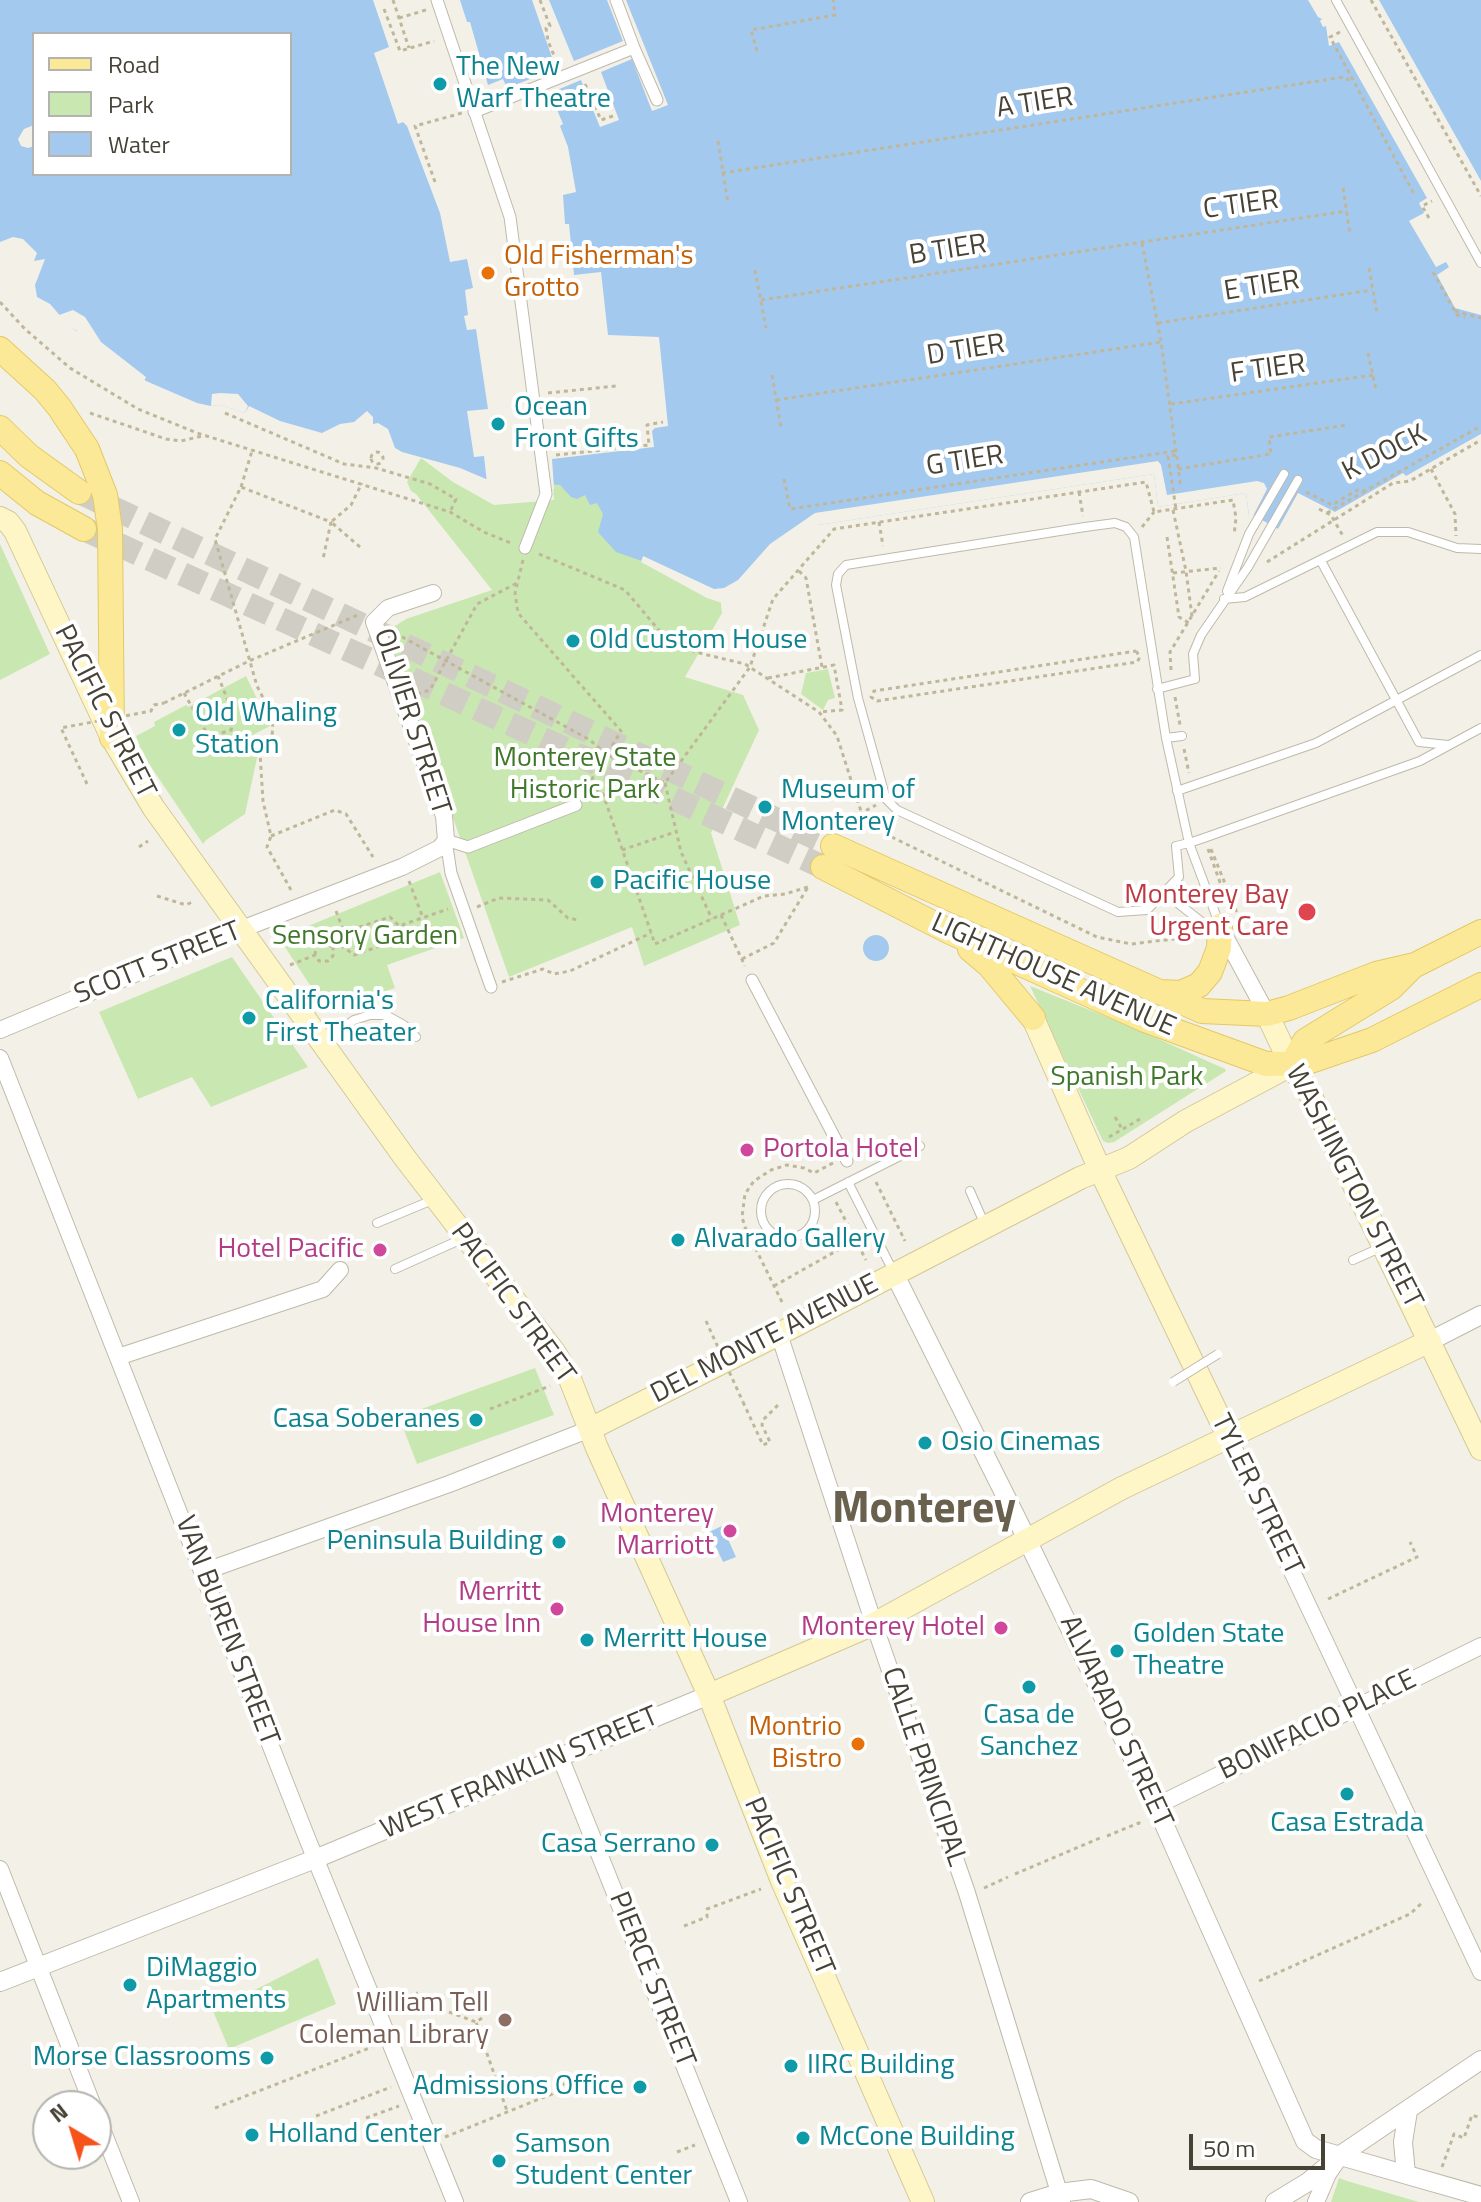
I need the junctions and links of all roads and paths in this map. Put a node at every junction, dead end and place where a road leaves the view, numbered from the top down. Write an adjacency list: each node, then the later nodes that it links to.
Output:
1 (393, 0): 9 (path)
2 (540, 0): 16 (path)
3 (616, 0): 13 (street)
4 (833, 0): 14 (path)
5 (1336, 0): 33 (lane)
6 (1371, 0): 26 (path)
7 (438, 3): 9 (path); 10 (street)
8 (384, 9): 12 (path)
9 (399, 18): 12 (path)
10 (449, 36): 12 (path); 19 (street)
11 (1330, 37): 17 (path)
12 (409, 48)
13 (634, 48): 15 (street); 18 (street)
14 (757, 51)
15 (579, 70): 16 (street); 20 (path)
16 (563, 76): 19 (street)
17 (1352, 82): 22 (path, A TIER); 25 (path)
18 (657, 100)
19 (474, 111): 23 (path); 53 (street)
20 (613, 116)
21 (718, 141): 22 (path)
22 (722, 173): 27 (path)
23 (435, 182)
24 (1343, 188): 29 (path)
25 (1414, 194)
26 (1481, 196)
27 (728, 204)
28 (1422, 206): 30 (path)
29 (1347, 211): 31 (path); 32 (path, C TIER)
30 (1429, 218)
31 (1350, 234)
32 (1142, 241): 38 (path, B TIER); 44 (path)
33 (1481, 263)
34 (1369, 268): 37 (path)
35 (755, 270): 38 (path)
36 (1433, 272): 40 (path)
37 (1372, 290): 41 (path); 44 (path, E TIER)
38 (761, 300): 45 (path)
39 (0, 302): 63 (path)
40 (1457, 312): 42 (path); 43 (path)
41 (1377, 313)
42 (1465, 317)
43 (1481, 318)
44 (1158, 323): 46 (path)
45 (766, 328)
46 (1161, 342): 54 (path, D TIER); 55 (path)
47 (0, 349): 56 (main road)
48 (1368, 353): 50 (path)
49 (772, 375): 54 (path)
50 (1373, 375): 52 (path); 55 (path, F TIER)
51 (616, 386): 53 (path)
52 (1376, 390)
53 (533, 395): 67 (street)
54 (776, 400): 61 (path)
55 (1170, 405): 66 (path)
56 (59, 407): 63 (path); 133 (main road)
57 (225, 413): 84 (path)
58 (663, 422): 67 (path)
59 (1347, 425): 69 (path)
60 (1481, 426): 77 (path, K DOCK)
61 (781, 427)
62 (0, 428): 78 (main road)
63 (205, 435): 65 (path)
64 (1481, 440): 68 (path)
65 (252, 451): 74 (path); 75 (path)
66 (1176, 453): 69 (path); 72 (path, G TIER); 82 (path)
67 (541, 457): 98 (street)
68 (1431, 468): 89 (path); 99 (path)
69 (1178, 469): 76 (path)
70 (0, 473): 94 (main road)
71 (1284, 474): 107 (lane)
72 (784, 479)
73 (1298, 480): 106 (lane)
74 (362, 483): 84 (path); 90 (path)
75 (241, 487): 90 (path); 121 (path)
76 (1181, 488)
77 (1365, 491): 80 (path, K DOCK); 86 (path)
78 (79, 492)
79 (1079, 492): 81 (path); 85 (path); 91 (path)
80 (1306, 492)
81 (1081, 503)
82 (1174, 509): 85 (path); 88 (path); 101 (path)
83 (1319, 509): 86 (path)
84 (450, 512): 98 (path)
85 (1154, 512): 92 (path)
86 (1327, 513): 89 (path)
87 (0, 518): 133 (main road, PACIFIC STREET)
88 (1236, 518)
89 (1334, 519): 93 (path); 106 (path)
90 (331, 522): 97 (path); 102 (path)
91 (879, 522): 95 (path); 109 (path)
92 (1145, 524)
93 (1337, 525)
94 (84, 529)
95 (881, 532)
96 (1167, 537): 103 (path)
97 (360, 547)
98 (525, 548): 112 (path); 122 (path)
99 (1457, 548): 100 (lane); 104 (lane)
100 (1481, 549)
101 (1183, 558): 103 (path); 110 (path)
102 (323, 559)
103 (1171, 560): 111 (path)
104 (1321, 561): 114 (lane); 130 (lane)
105 (1209, 562): 108 (path)
106 (1248, 567): 114 (lane)
107 (1235, 568): 108 (path); 114 (lane)
108 (1210, 569): 110 (path)
109 (798, 570): 122 (path); 123 (path)
110 (1186, 571): 111 (path); 116 (path)
111 (1173, 573): 117 (path)
112 (519, 582): 120 (path); 136 (path)
113 (433, 593): 129 (street, OLIVIER STREET)
114 (1224, 599): 126 (lane)
115 (360, 614): 121 (path)
116 (1192, 618)
117 (1189, 623)
118 (392, 634): 120 (path)
119 (1481, 655): 130 (lane)
120 (445, 660): 129 (path); 136 (path)
121 (249, 661): 124 (path); 144 (path)
122 (750, 667): 125 (path); 137 (path)
123 (822, 667): 125 (path); 125 (path)
124 (217, 675): 127 (path); 127 (path)
125 (767, 678)
126 (1157, 689): 134 (lane); 156 (lane)
127 (184, 693): 138 (path, bridge)
128 (871, 697): 128 (path)
129 (402, 699): 146 (street, OLIVIER STREET)
130 (1396, 701): 135 (lane); 140 (lane)
131 (1481, 728): 135 (lane)
132 (1182, 736): 134 (lane); 140 (path)
133 (112, 738): 169 (main road, PACIFIC STREET)
134 (1166, 738): 141 (lane)
135 (1449, 745): 145 (lane)
136 (606, 754): 137 (path); 139 (path)
137 (665, 783): 143 (path)
138 (87, 784)
139 (589, 784): 142 (path); 151 (path)
140 (1192, 787): 141 (lane)
141 (1177, 791): 149 (lane)
142 (576, 805): 146 (street)
143 (676, 831): 151 (path); 165 (path)
144 (271, 836): 152 (path); 155 (path)
145 (1204, 838): 149 (lane); 167 (path)
146 (446, 840): 169 (street, SCOTT STREET); 182 (street)
147 (148, 841): 150 (path)
148 (1219, 841): 167 (path)
149 (1189, 843): 156 (lane); 167 (lane)
150 (139, 847)
151 (622, 850): 173 (path)
152 (373, 857)
153 (409, 881): 164 (path)
154 (808, 887): 163 (path)
155 (291, 890)
156 (1165, 893): 167 (lane)
157 (157, 896): 159 (path)
158 (499, 898): 166 (path)
159 (194, 901)
160 (453, 907): 164 (path)
161 (795, 908): 177 (path)
162 (336, 911): 170 (path)
163 (721, 915): 165 (path); 177 (path)
164 (423, 918): 168 (path)
165 (712, 919): 173 (path)
166 (578, 920)
167 (1226, 923): 183 (main road); 184 (street, WASHINGTON STREET)
168 (399, 926): 170 (path); 174 (path)
169 (242, 929): 186 (street, SCOTT STREET); 188 (main road, PACIFIC STREET)
170 (344, 932): 174 (path)
171 (950, 932): 183 (main road, LIGHTHOUSE AVENUE); 185 (main road); 190 (main road, LIGHTHOUSE AVENUE)
172 (1481, 932): 179 (main road)
173 (651, 933): 182 (path)
174 (341, 945): 175 (path)
175 (333, 948): 176 (path); 176 (path)
176 (315, 955): 178 (path)
177 (742, 959): 180 (path)
178 (299, 961)
179 (1415, 965): 184 (main road); 190 (main road)
180 (752, 980): 196 (street)
181 (1481, 985): 190 (main road, DEL MONTE AVENUE)
182 (491, 987)
183 (1160, 992): 184 (main road, LIGHTHOUSE AVENUE)
184 (1267, 1014): 190 (main road, WASHINGTON STREET)
185 (1033, 1018): 198 (main road, TYLER STREET)
186 (0, 1030)
187 (416, 1037): 188 (lane)
188 (322, 1043): 203 (main road, PACIFIC STREET)
189 (0, 1058): 223 (street, VAN BUREN STREET)
190 (1291, 1065): 198 (main road, DEL MONTE AVENUE); 210 (main road, WASHINGTON STREET)
191 (1115, 1117): 193 (path)
192 (1140, 1119): 193 (path)
193 (1122, 1129): 194 (path)
194 (1103, 1141)
195 (920, 1146): 199 (lane)
196 (846, 1159): 197 (path)
197 (820, 1170): 201 (path); 216 (path)
198 (1100, 1170): 206 (main road, DEL MONTE AVENUE); 229 (main road, TYLER STREET)
199 (871, 1171): 200 (lane); 209 (path)
200 (848, 1182): 201 (lane); 215 (lane)
201 (831, 1191): 204 (lane); 208 (path)
202 (970, 1191): 206 (lane)
203 (435, 1198): 205 (lane); 207 (main road, PACIFIC STREET)
204 (813, 1200): 204 (lane)
205 (377, 1223)
206 (985, 1226): 215 (main road, DEL MONTE AVENUE)
207 (465, 1238): 213 (lane); 228 (main road, PACIFIC STREET)
208 (856, 1240): 211 (path); 216 (path)
209 (905, 1241)
210 (1384, 1246): 212 (lane); 221 (main road, WASHINGTON STREET)
211 (866, 1260)
212 (1353, 1260)
213 (395, 1269)
214 (340, 1270): 223 (street)
215 (894, 1273): 220 (main road, DEL MONTE AVENUE); 231 (street, ALVARADO STREET)
216 (774, 1286): 217 (path)
217 (782, 1302)
218 (1481, 1315): 221 (street)
219 (706, 1321): 226 (path, bridge)
220 (779, 1334): 228 (main road, DEL MONTE AVENUE); 235 (street, CALLE PRINCIPAL)
221 (1430, 1341): 229 (main road, WEST FRANKLIN STREET); 230 (main road, WASHINGTON STREET)
222 (1218, 1354): 224 (lane, bridge)
223 (118, 1357): 233 (street, VAN BUREN STREET)
224 (1173, 1382)
225 (543, 1389): 227 (path)
226 (780, 1403)
227 (490, 1409)
228 (590, 1429): 233 (street, DEL MONTE AVENUE); 237 (main road, PACIFIC STREET)
229 (1229, 1438): 231 (main road, WEST FRANKLIN STREET); 238 (street, TYLER STREET)
230 (1481, 1449)
231 (1027, 1539): 235 (main road, WEST FRANKLIN STREET); 240 (street, ALVARADO STREET)
232 (1410, 1542): 234 (path)
233 (203, 1572): 244 (street, VAN BUREN STREET)
234 (1328, 1599)
235 (874, 1624): 237 (main road, WEST FRANKLIN STREET); 281 (street, CALLE PRINCIPAL)
236 (1481, 1646): 238 (street, BONIFACIO PLACE)
237 (709, 1695): 239 (street, WEST FRANKLIN STREET); 285 (main road, PACIFIC STREET)
238 (1356, 1706): 240 (street, BONIFACIO PLACE); 253 (street, TYLER STREET)
239 (561, 1759): 244 (street, WEST FRANKLIN STREET); 284 (street, PIERCE STREET)
240 (1156, 1806): 277 (street, ALVARADO STREET)
241 (1148, 1824): 242 (path)
242 (1107, 1836)
243 (1100, 1838): 246 (path)
244 (315, 1859): 252 (street, WEST FRANKLIN STREET); 264 (street, VAN BUREN STREET)
245 (0, 1869): 252 (street)
246 (1015, 1874)
247 (1008, 1877): 248 (path)
248 (984, 1888)
249 (761, 1889): 251 (path)
250 (1423, 1902): 254 (path)
251 (684, 1926)
252 (38, 1967): 255 (street, WEST FRANKLIN STREET); 265 (street)
253 (1481, 1972)
254 (1259, 1981)
255 (0, 1982)
256 (418, 1993): 257 (path)
257 (393, 1999)
258 (449, 2012): 260 (path)
259 (482, 2018): 260 (path)
260 (476, 2022): 269 (path)
261 (372, 2047): 267 (path)
262 (1481, 2060): 268 (street)
263 (575, 2080): 269 (path)
264 (406, 2083): 266 (street, VAN BUREN STREET); 270 (path)
265 (87, 2090)
266 (414, 2101): 271 (path); 273 (street, VAN BUREN STREET)
267 (215, 2108)
268 (1408, 2111): 277 (street); 279 (street)
269 (508, 2112): 273 (path)
270 (316, 2116)
271 (366, 2118)
272 (1481, 2118): 278 (path)
273 (431, 2143): 283 (street, VAN BUREN STREET)
274 (695, 2145): 275 (path)
275 (677, 2152)
276 (112, 2154): 282 (street)
277 (1342, 2154): 279 (street, ALVARADO STREET); 288 (street); 289 (street)
278 (1442, 2167)
279 (1406, 2174): 280 (street, ALVARADO STREET)
280 (1481, 2196)
281 (1060, 2197): 286 (street); 287 (street)
282 (131, 2202)
283 (455, 2202)
284 (739, 2202)
285 (923, 2202)
286 (1030, 2202)
287 (1129, 2202)
288 (1275, 2202)
289 (1316, 2202)

